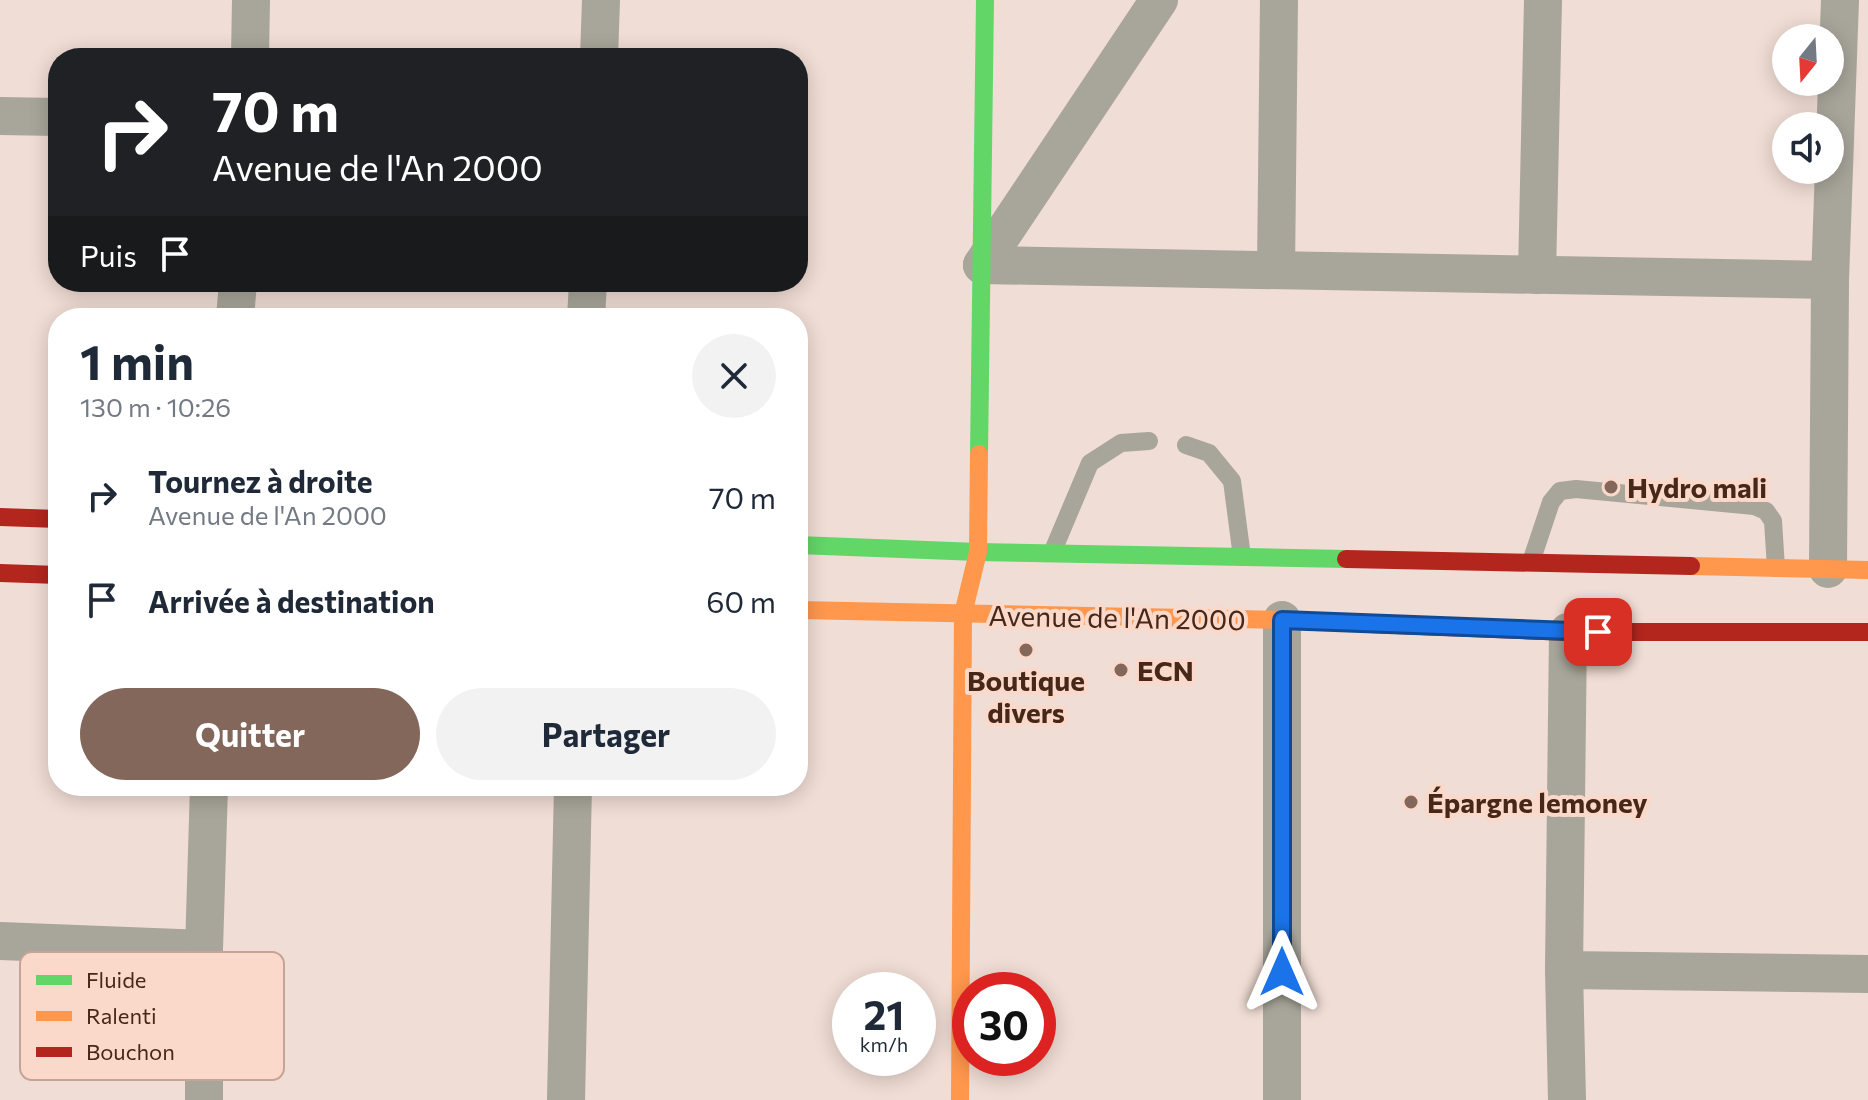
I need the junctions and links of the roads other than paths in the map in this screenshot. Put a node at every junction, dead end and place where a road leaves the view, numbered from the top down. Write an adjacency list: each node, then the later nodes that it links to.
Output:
1 (251, 0): 8 (street)
2 (601, 0): 9 (street)
3 (985, 0): 12 (main road)
4 (1159, 0): 12 (street)
5 (1279, 0): 13 (street)
6 (1543, 0): 14 (street)
7 (1840, 0): 15 (street)
8 (250, 48)
9 (599, 48)
10 (0, 116): 11 (street)
11 (48, 117)
12 (982, 265): 13 (street); 21 (main road)
13 (1276, 270): 14 (street)
14 (1537, 275): 15 (street)
15 (1830, 280): 26 (street)
16 (1149, 441): 22 (lane)
17 (1186, 445): 23 (lane)
18 (0, 517): 19 (main road)
19 (48, 519)
20 (808, 545): 21 (main road)
21 (978, 552): 22 (main road); 31 (main road)
22 (1052, 553): 23 (main road)
23 (1242, 557): 24 (main road)
24 (1530, 563): 25 (main road); 25 (lane)
25 (1776, 568): 26 (main road)
26 (1828, 569): 27 (main road)
27 (1868, 570)
28 (0, 573): 29 (main road)
29 (48, 575)
30 (808, 610): 31 (main road, Avenue de l'An 2000)
31 (963, 614): 32 (main road, Avenue de l'An 2000); 42 (main road)
32 (1282, 620): 33 (main road, Avenue de l'An 2000); 43 (street)
33 (1568, 632): 34 (main road, Avenue de l'An 2000); 39 (street)
34 (1868, 632)
35 (209, 796): 38 (street)
36 (573, 796): 41 (street)
37 (0, 941): 38 (street)
38 (204, 949)
39 (1564, 970): 40 (street); 44 (street)
40 (1868, 974)
41 (566, 1100)
42 (960, 1100)
43 (1282, 1100)
44 (1567, 1100)

